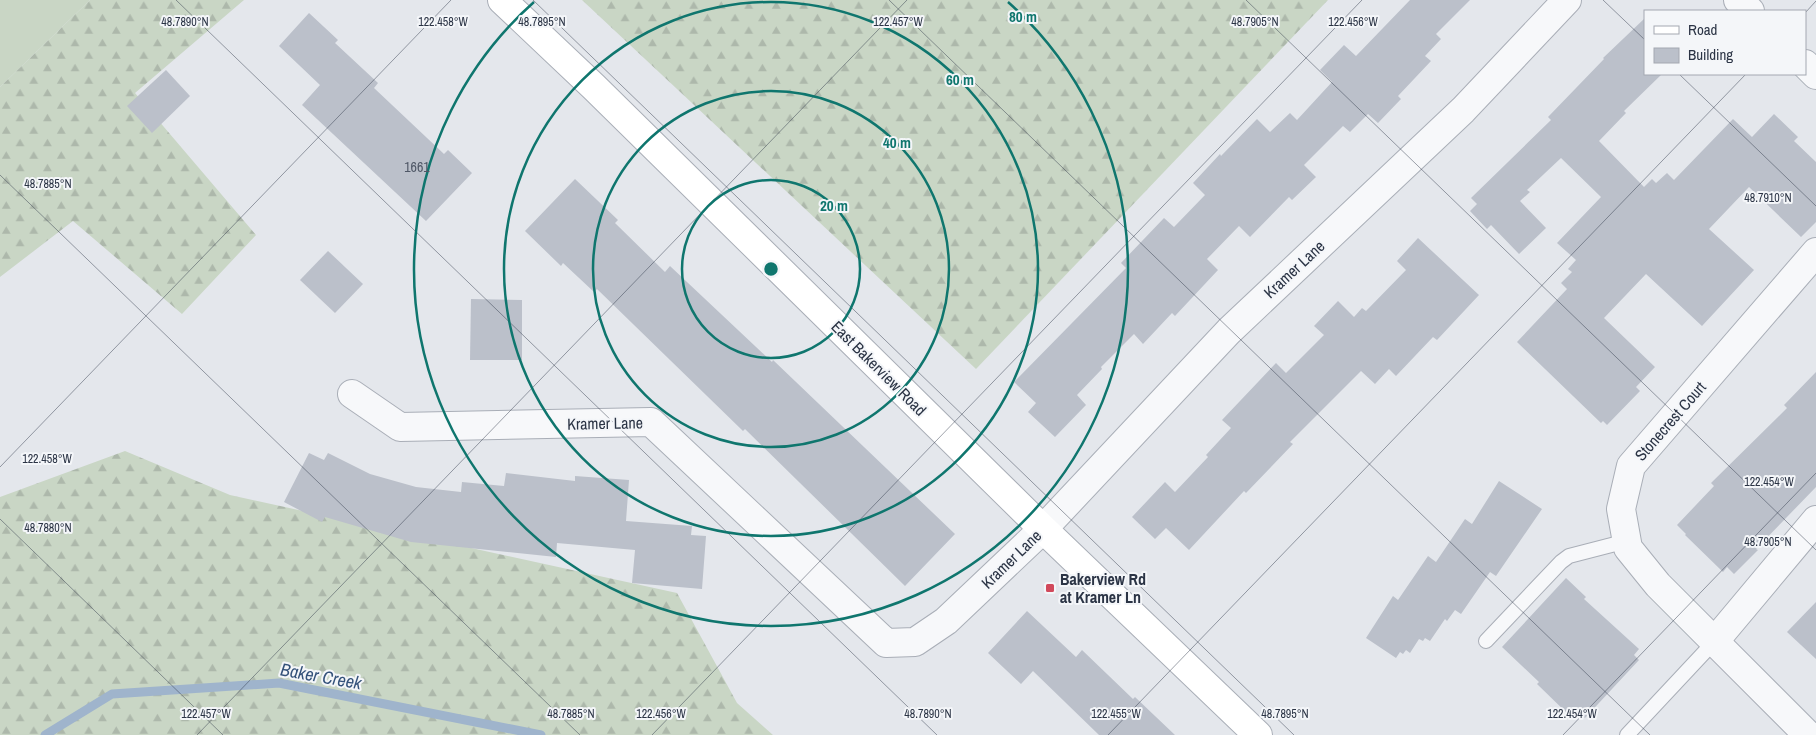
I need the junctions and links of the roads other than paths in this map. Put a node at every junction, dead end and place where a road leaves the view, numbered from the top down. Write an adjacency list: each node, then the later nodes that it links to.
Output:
1 (502, 0): 10 (main road, East Bakerview Road)
2 (1567, 0): 10 (street, Kramer Lane)
3 (1738, 0): 4 (street)
4 (1749, 10)
5 (1806, 65): 6 (street)
6 (1816, 75)
7 (1816, 252): 11 (street, Stonecrest Court)
8 (352, 394): 10 (street, Kramer Lane)
9 (1816, 520): 13 (street)
10 (1043, 529): 14 (main road, East Bakerview Road)
11 (1627, 541): 12 (lane); 13 (street, Stonecrest Court)
12 (1486, 641)
13 (1714, 642): 15 (lane); 16 (street, Stonecrest Court)
14 (1258, 735)
15 (1627, 735)
16 (1808, 735)

